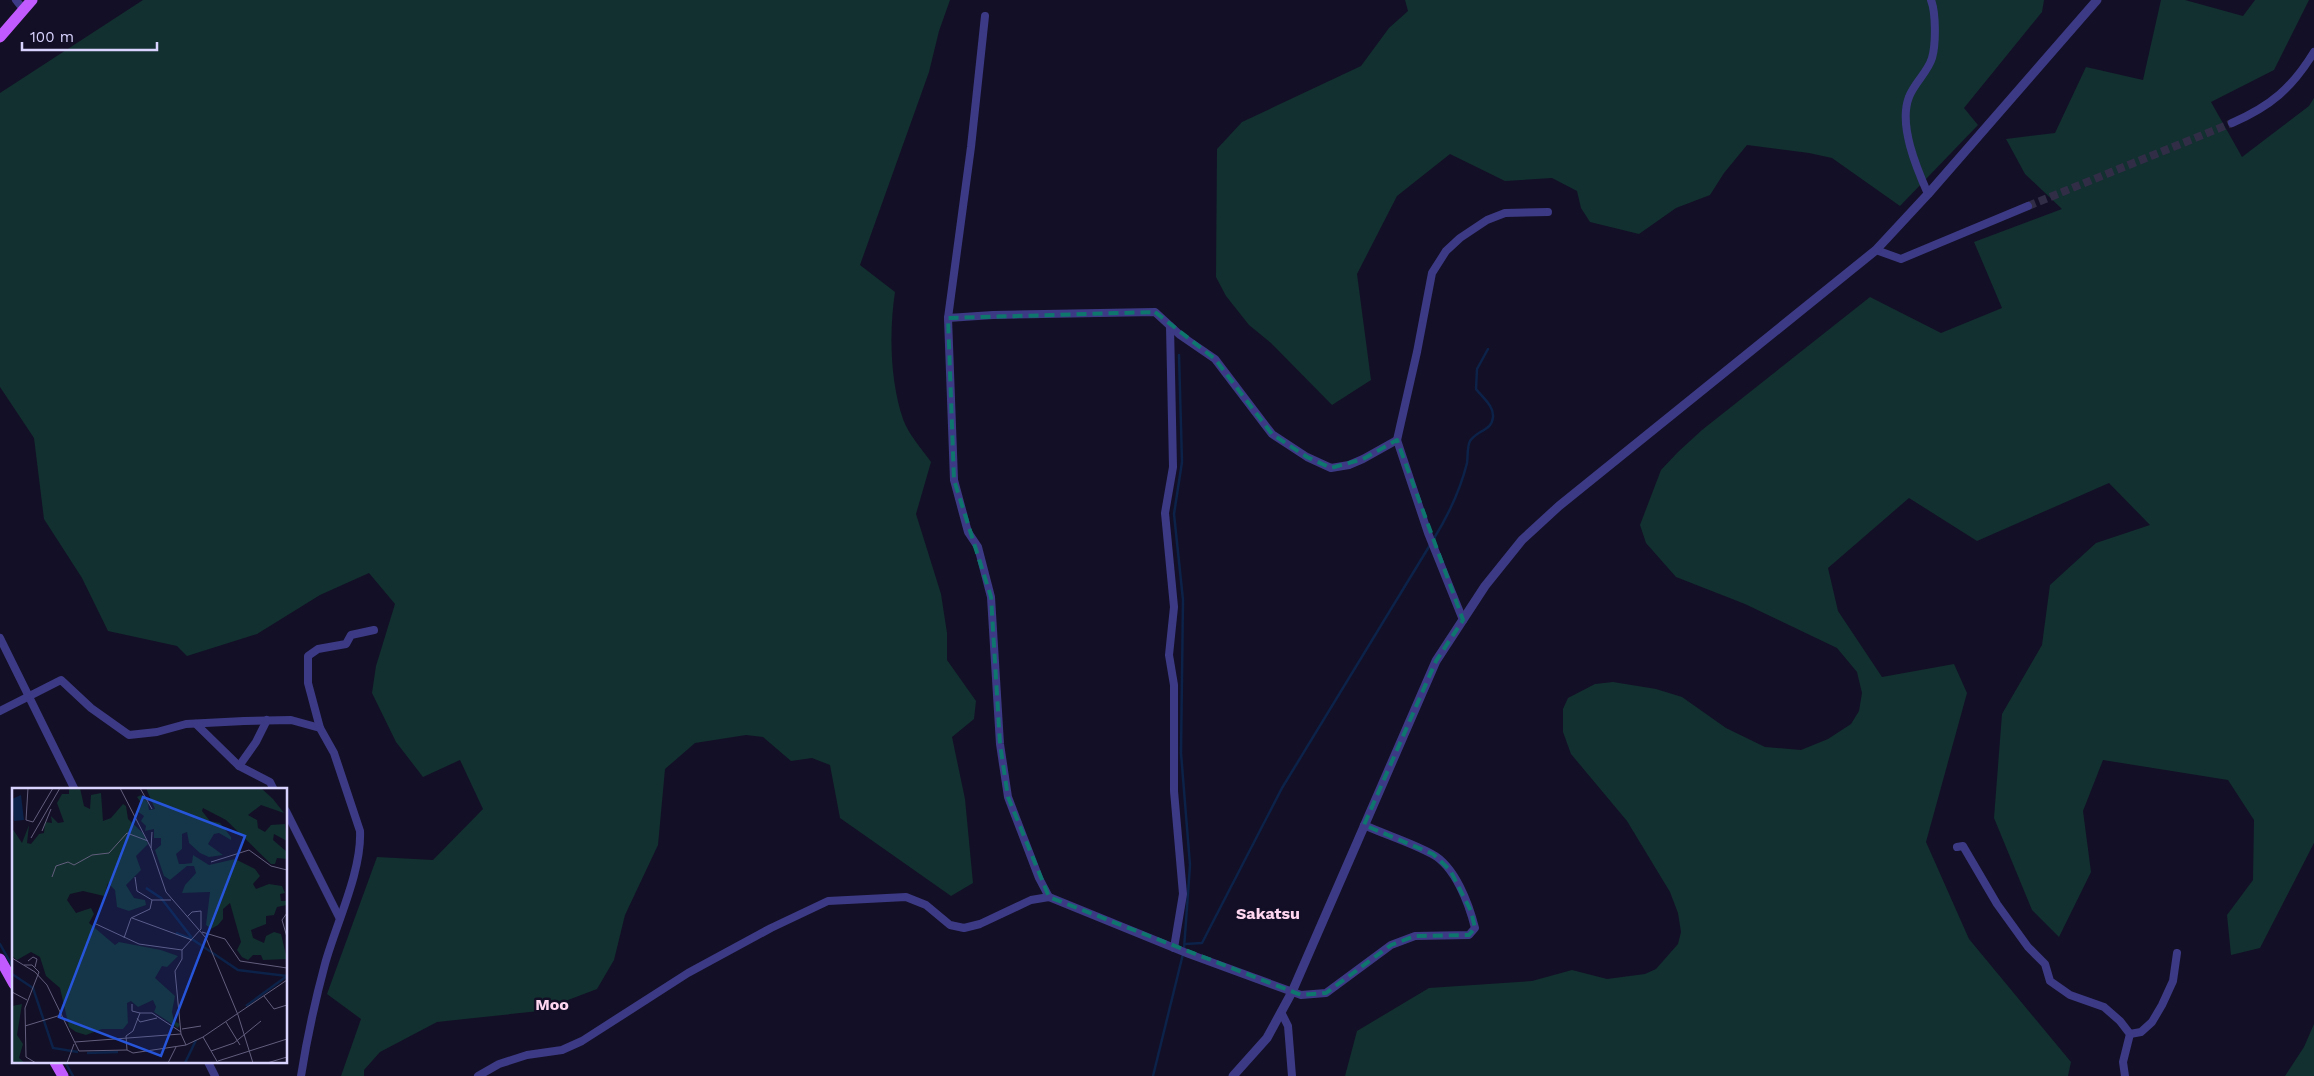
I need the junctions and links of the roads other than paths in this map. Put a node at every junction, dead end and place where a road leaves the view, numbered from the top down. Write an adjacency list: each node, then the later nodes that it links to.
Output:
1 (16, 0): 5 (street)
2 (32, 0): 5 (main road)
3 (1931, 0): 10 (street)
4 (2097, 0): 10 (street)
5 (24, 10): 7 (main road)
6 (985, 16): 14 (street)
7 (0, 37)
8 (2314, 52): 9 (street)
9 (2232, 123)
10 (1928, 194): 13 (street)
11 (2028, 206): 13 (street)
12 (1548, 212): 16 (street)
13 (1876, 250): 17 (street)
14 (948, 318): 15 (street); 31 (street)
15 (1170, 326): 16 (street); 33 (street)
16 (1397, 440): 17 (street)
17 (1463, 620): 29 (street)
18 (374, 630): 24 (street)
19 (0, 638): 20 (street)
20 (29, 697): 21 (street); 23 (street); 26 (street)
21 (0, 711)
22 (268, 720): 23 (street); 24 (street); 25 (street)
23 (196, 724): 25 (street)
24 (320, 728): 32 (street)
25 (238, 766): 27 (street)
26 (74, 788)
27 (273, 788)
28 (288, 815): 32 (street)
29 (1364, 825): 37 (street); 37 (street)
30 (1957, 847): 39 (street)
31 (1049, 898): 33 (street); 45 (street)
32 (339, 917): 44 (street)
33 (1176, 949): 37 (street)
34 (2177, 953): 39 (street)
35 (0, 959): 36 (main road)
36 (12, 980)
37 (1292, 992): 38 (street)
38 (1281, 1012): 46 (street); 47 (street)
39 (2130, 1034): 48 (street)
40 (57, 1064): 42 (main road)
41 (209, 1064): 43 (street)
42 (63, 1076)
43 (215, 1076)
44 (301, 1076)
45 (478, 1076)
46 (1234, 1076)
47 (1292, 1076)
48 (2126, 1076)

